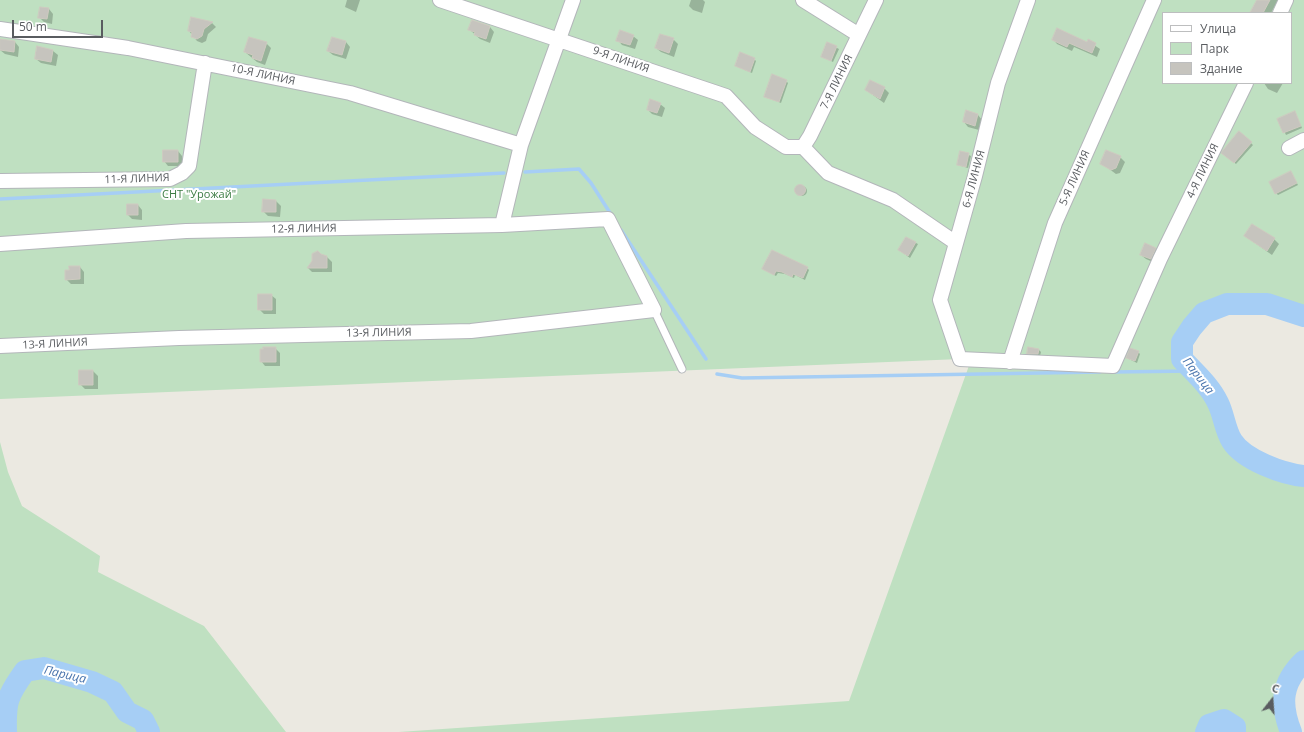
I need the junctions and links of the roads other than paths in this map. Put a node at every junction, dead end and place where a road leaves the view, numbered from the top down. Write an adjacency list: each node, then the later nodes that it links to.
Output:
1 (440, 0): 11 (street, 9-Я ЛИНИЯ)
2 (573, 0): 11 (street)
3 (803, 0): 10 (street)
4 (876, 0): 10 (street, 7-Я ЛИНИЯ)
5 (1028, 0): 20 (street, 6-Я ЛИНИЯ)
6 (1154, 0): 24 (street, 5-Я ЛИНИЯ)
7 (1286, 0): 8 (street)
8 (1280, 12)
9 (0, 28): 12 (street, 10-Я ЛИНИЯ)
10 (859, 35): 16 (street, 7-Я ЛИНИЯ)
11 (558, 38): 15 (street); 16 (street, 9-Я ЛИНИЯ)
12 (206, 63): 15 (street, 10-Я ЛИНИЯ); 18 (street, 11-Я ЛИНИЯ)
13 (1246, 84): 24 (street, 4-Я ЛИНИЯ)
14 (1304, 140): 17 (street)
15 (521, 145): 19 (street)
16 (803, 147): 20 (street)
17 (1289, 148)
18 (0, 181)
19 (502, 225): 21 (street, 12-Я ЛИНИЯ); 22 (street, 12-Я ЛИНИЯ)
20 (956, 243): 24 (street, 6-Я ЛИНИЯ)
21 (0, 244)
22 (654, 310): 23 (street, 13-Я ЛИНИЯ); 25 (lane)
23 (0, 346)
24 (1010, 362)
25 (682, 369)

